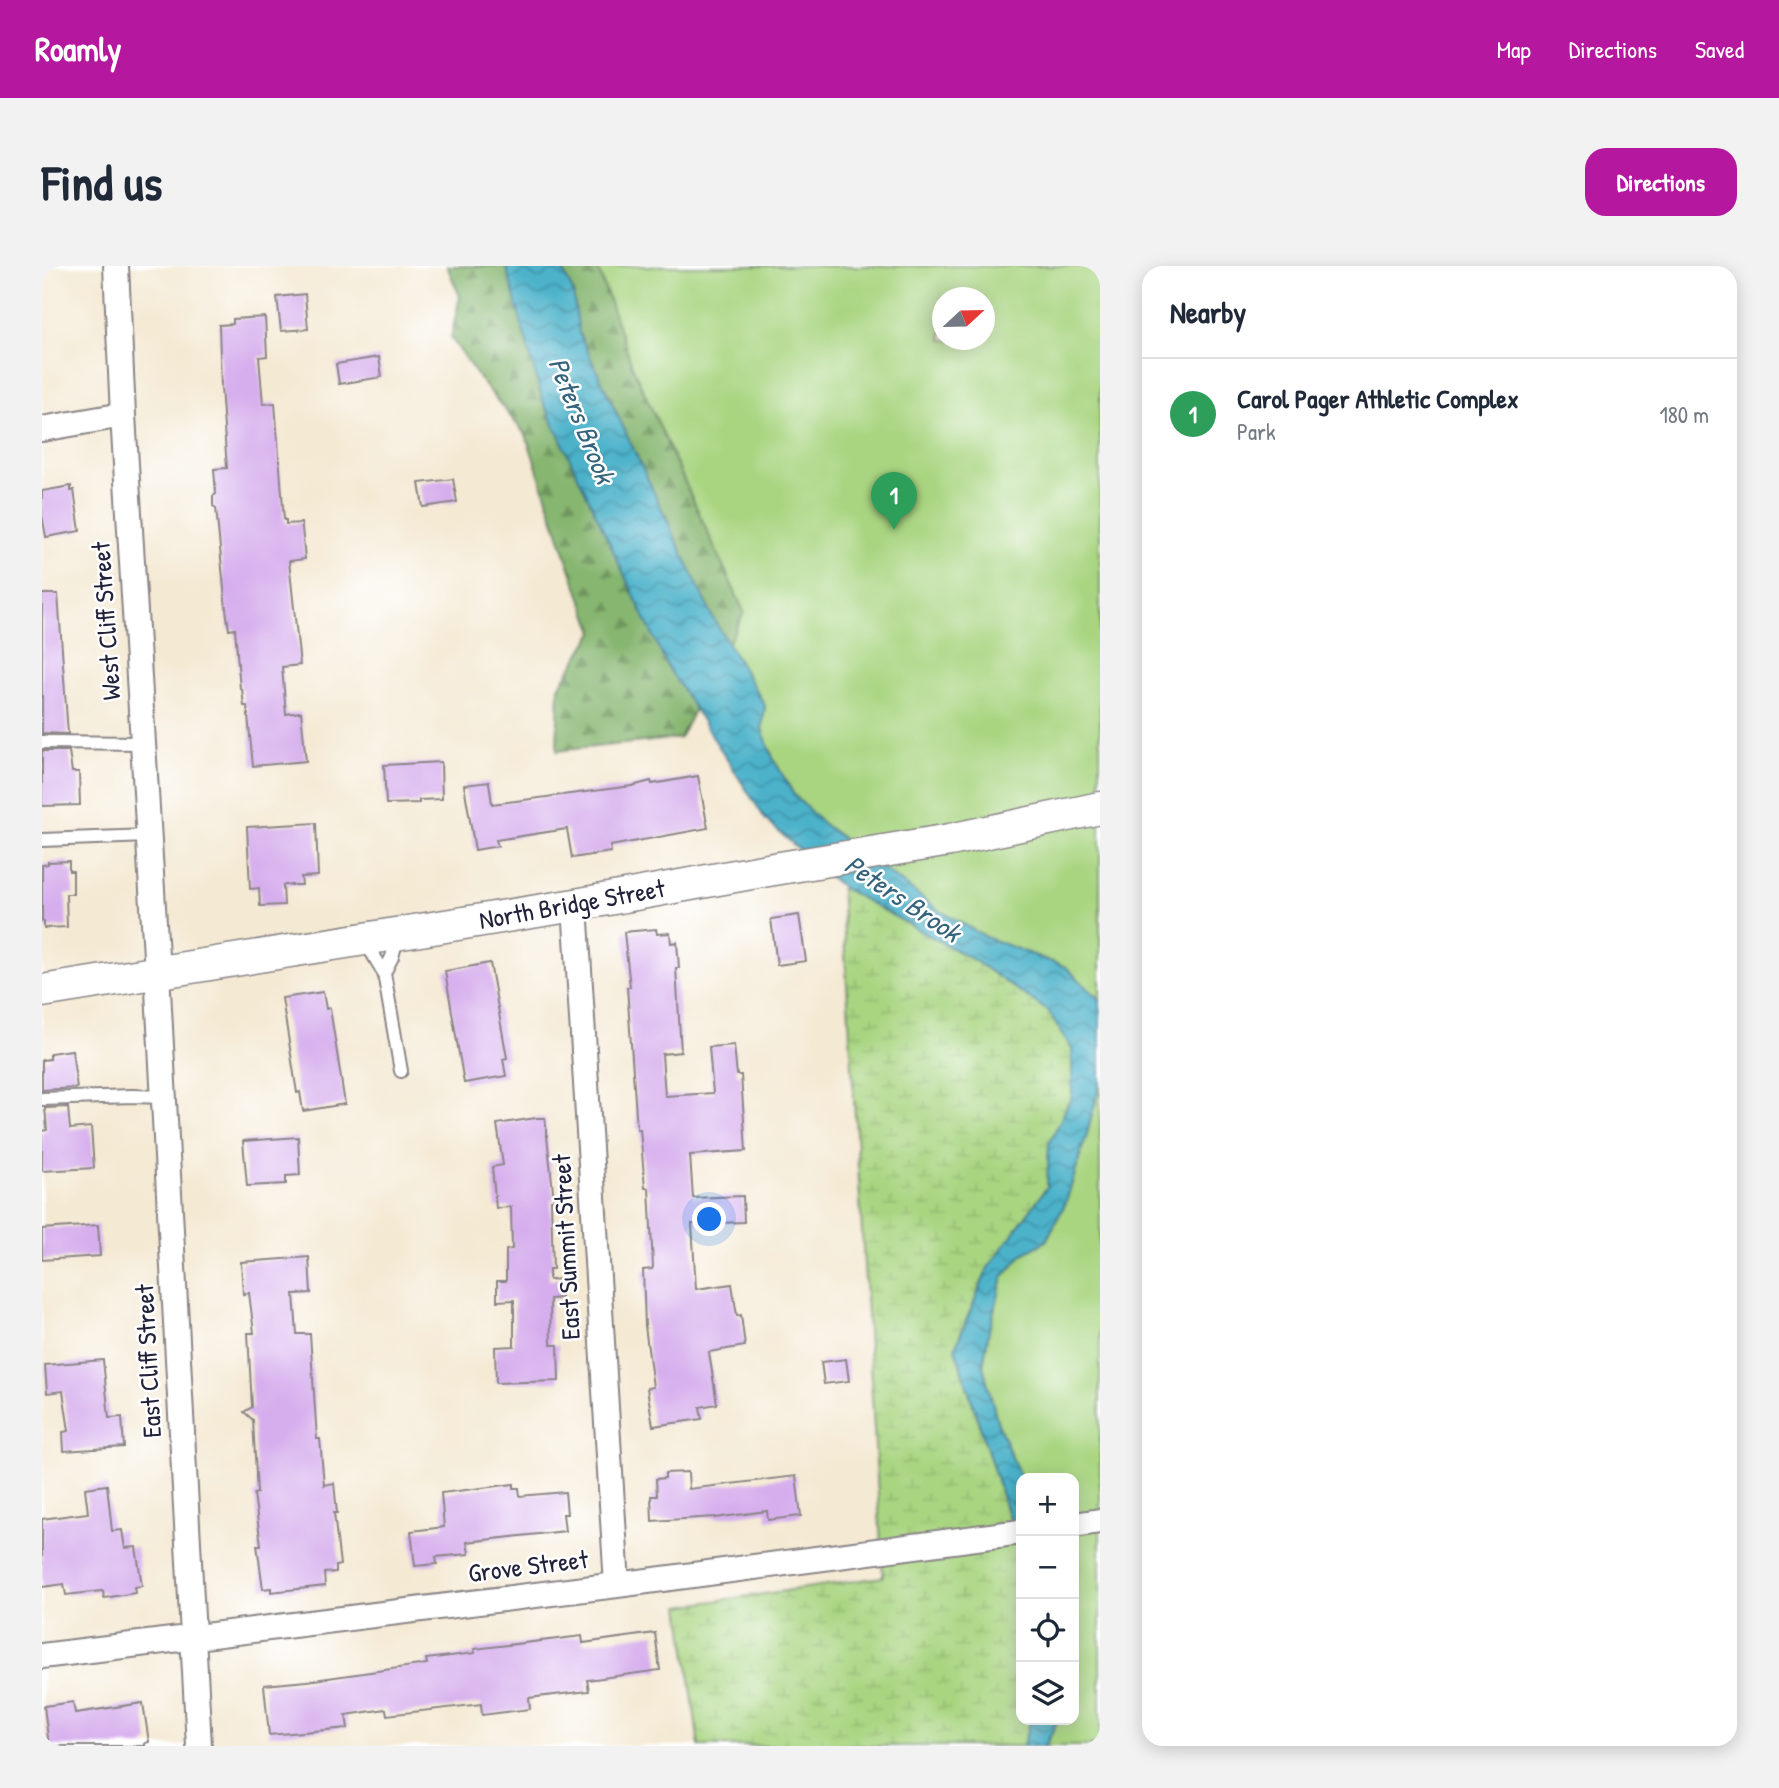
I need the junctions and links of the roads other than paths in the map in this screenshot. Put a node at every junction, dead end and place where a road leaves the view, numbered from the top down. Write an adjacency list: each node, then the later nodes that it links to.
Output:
1 (116, 266): 2 (street, West Cliff Street)
2 (122, 415): 3 (street); 5 (street, West Cliff Street)
3 (42, 429)
4 (42, 742): 5 (lane)
5 (143, 743): 7 (street, West Cliff Street)
6 (1100, 808): 9 (street, North Bridge Street)
7 (149, 836): 8 (lane); 12 (street, West Cliff Street)
8 (42, 840)
9 (575, 905): 10 (street, North Bridge Street); 19 (street, East Summit Street)
10 (398, 933): 11 (street, North Bridge Street); 13 (lane)
11 (364, 939): 12 (street, North Bridge Street); 13 (lane)
12 (158, 972): 14 (street, North Bridge Street); 16 (street, East Cliff Street)
13 (384, 973): 15 (lane)
14 (42, 991)
15 (401, 1071)
16 (164, 1097): 17 (lane); 20 (street, East Cliff Street)
17 (42, 1099)
18 (1016, 1533): 19 (street, Grove Street)
19 (617, 1585): 20 (street, Grove Street)
20 (192, 1638): 21 (street, Grove Street); 22 (street, East Cliff Street)
21 (42, 1657)
22 (199, 1746)

